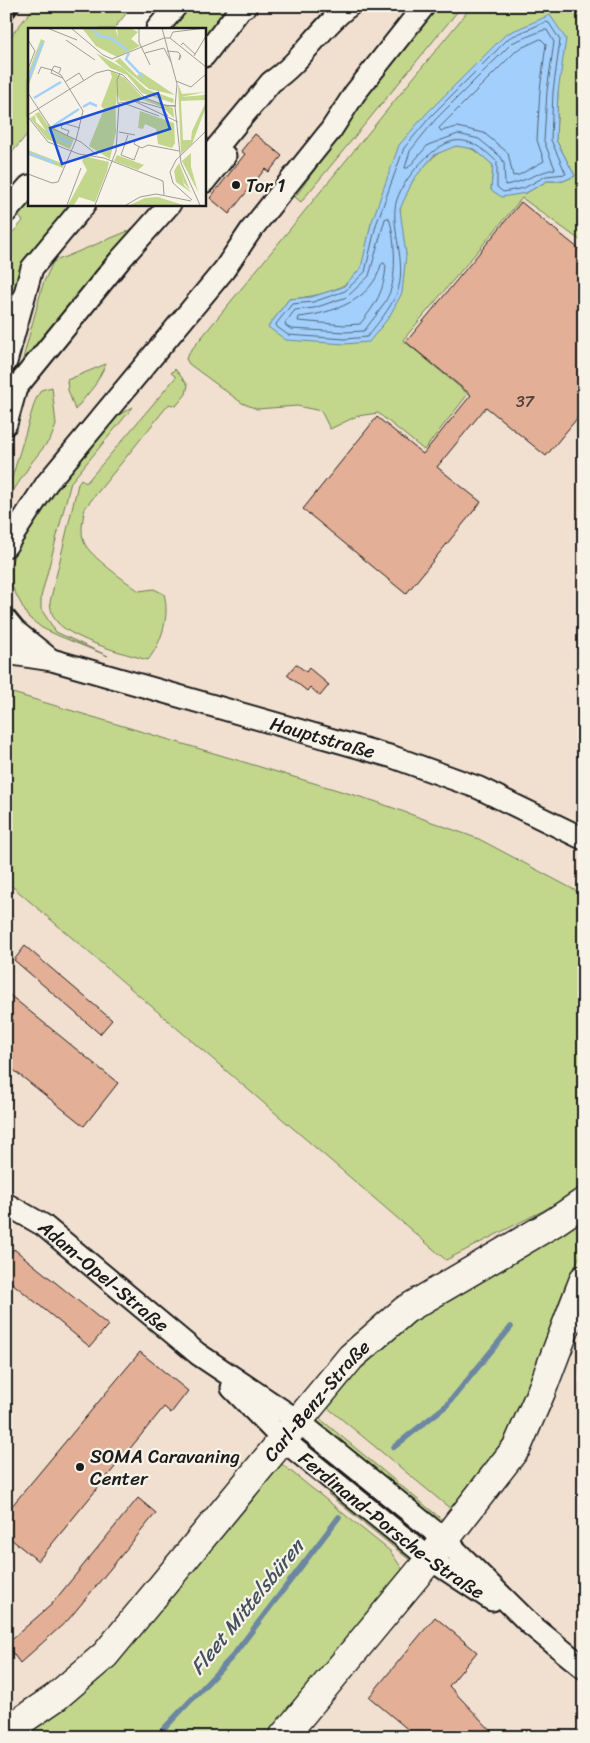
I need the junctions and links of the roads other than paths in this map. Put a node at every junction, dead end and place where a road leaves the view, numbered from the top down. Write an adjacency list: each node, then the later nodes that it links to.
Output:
1 (176, 6): 5 (street)
2 (246, 6): 6 (street)
3 (349, 6): 7 (street)
4 (424, 6): 18 (street)
5 (159, 28)
6 (205, 55)
7 (284, 73): 8 (street); 9 (street)
8 (205, 162)
9 (205, 181)
10 (28, 187): 14 (street)
11 (84, 205): 15 (street)
12 (185, 205): 13 (street)
13 (165, 210): 16 (street)
14 (6, 212)
15 (6, 361): 16 (street)
16 (16, 388): 17 (street)
17 (6, 424)
18 (6, 546)
19 (6, 620): 21 (street)
20 (6, 653): 21 (street, Hauptstraße)
21 (52, 660): 22 (street, Hauptstraße)
22 (584, 839)
23 (584, 1202): 26 (street, Carl-Benz-Straße)
24 (6, 1204): 26 (street, Adam-Opel-Straße)
25 (584, 1279): 27 (street)
26 (290, 1430): 27 (street, Ferdinand-Porsche-Straße); 29 (street, Carl-Benz-Straße)
27 (438, 1550): 28 (street, Ferdinand-Porsche-Straße); 30 (street)
28 (584, 1668)
29 (6, 1731)
30 (283, 1737)

